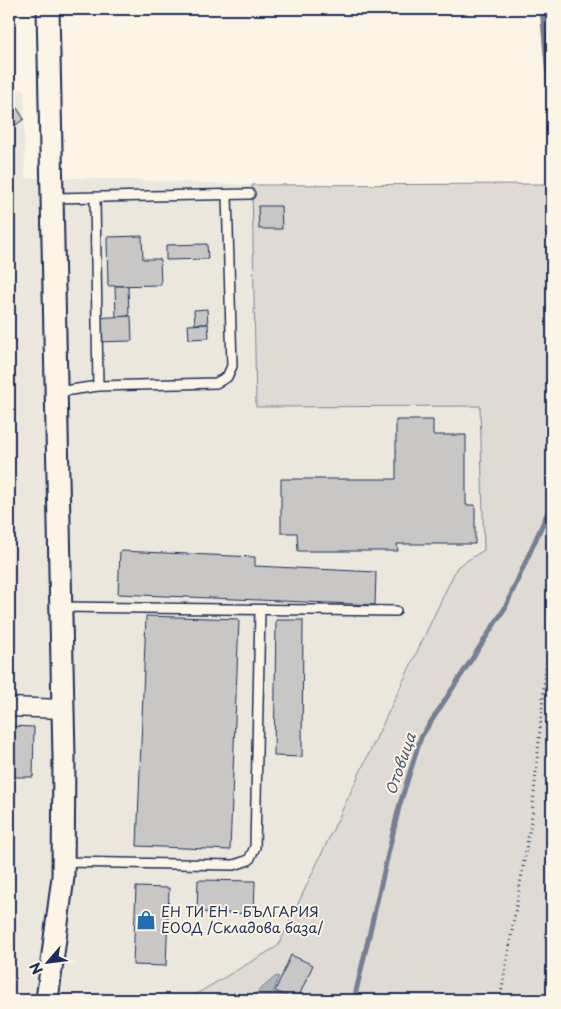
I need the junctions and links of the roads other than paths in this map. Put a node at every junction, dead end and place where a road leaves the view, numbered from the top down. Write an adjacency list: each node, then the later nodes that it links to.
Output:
1 (48, 9): 4 (street)
2 (250, 194): 3 (lane)
3 (227, 195): 5 (lane); 6 (lane)
4 (52, 198): 5 (lane); 7 (street)
5 (94, 198): 6 (lane)
6 (98, 386): 7 (lane)
7 (56, 392): 8 (street)
8 (61, 607): 9 (lane); 12 (street)
9 (260, 610): 10 (lane); 13 (lane)
10 (396, 611)
11 (9, 707): 12 (street)
12 (63, 709): 13 (street)
13 (63, 862): 14 (street)
14 (47, 1000)

